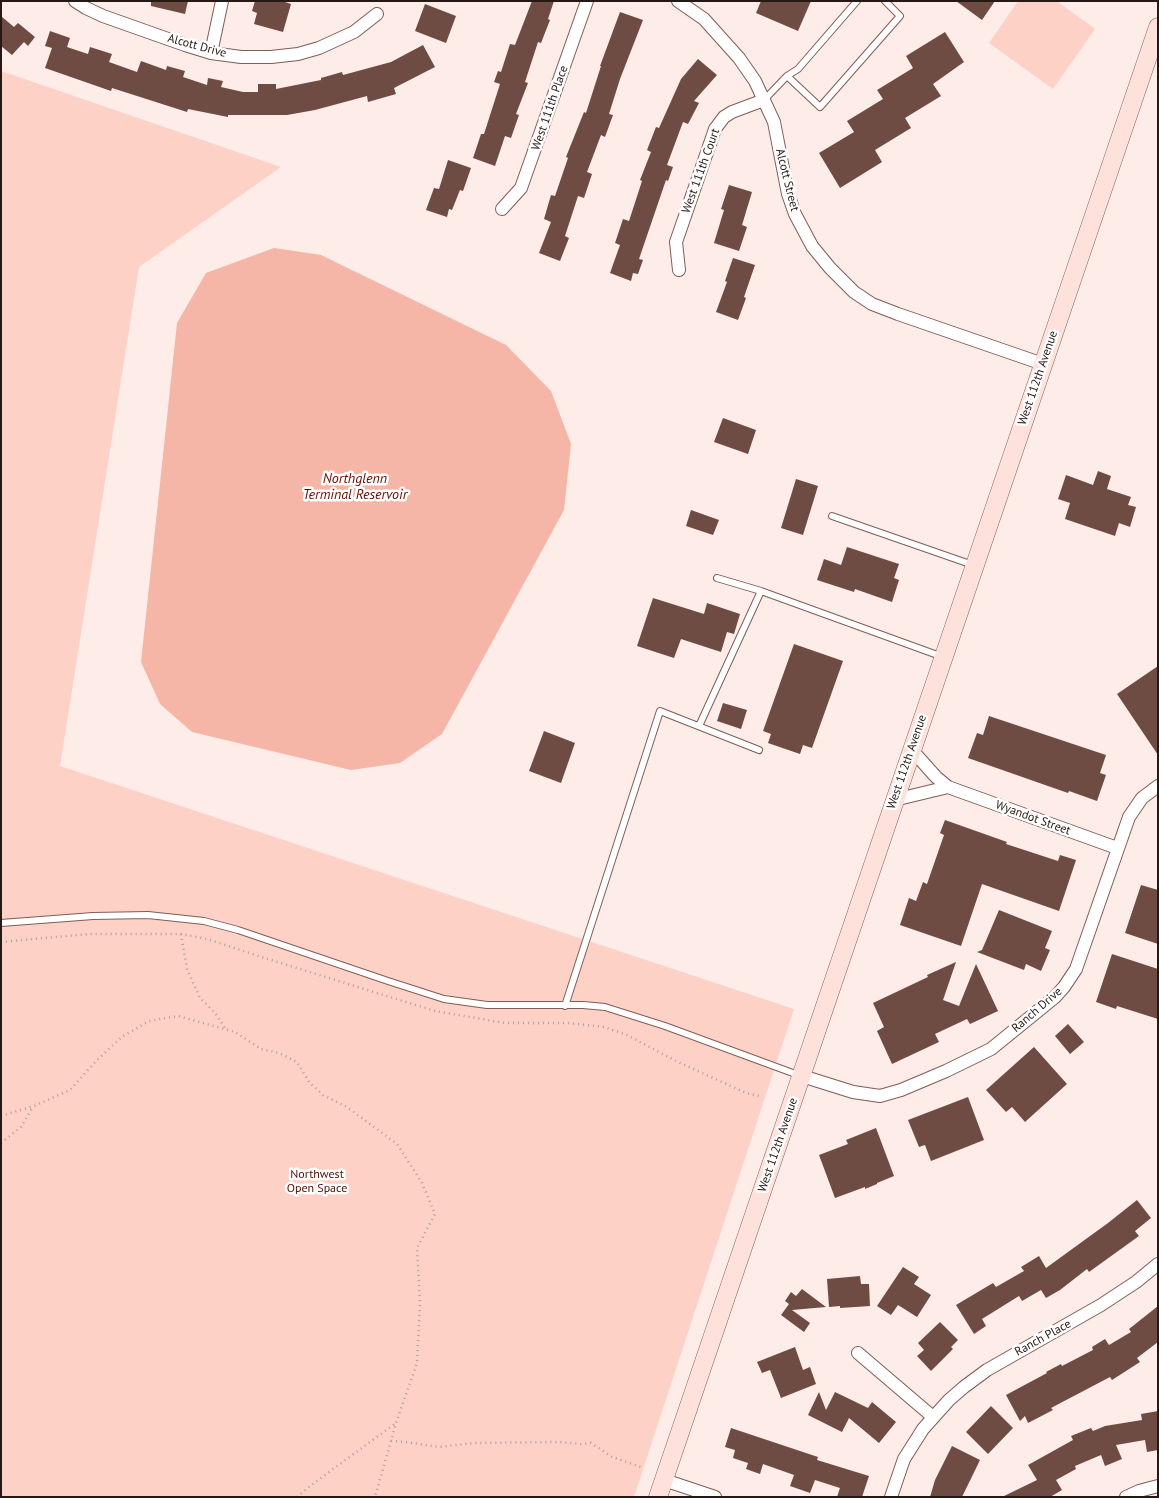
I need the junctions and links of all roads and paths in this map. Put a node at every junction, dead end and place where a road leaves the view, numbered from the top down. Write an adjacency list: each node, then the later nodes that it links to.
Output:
1 (75, 1): 9 (street, Alcott Drive)
2 (222, 1): 9 (street)
3 (587, 1): 12 (street, West 111th Place)
4 (678, 1): 11 (street, Alcott Street)
5 (857, 1): 10 (lane)
6 (884, 1): 10 (lane)
7 (377, 14): 9 (street, Alcott Drive)
8 (1158, 27): 14 (main road, West 112th Avenue)
9 (212, 53)
10 (787, 76): 11 (lane)
11 (764, 100): 13 (street, West 111th Court); 14 (street, Alcott Street)
12 (502, 209)
13 (679, 270)
14 (1043, 364): 16 (main road, West 112th Avenue)
15 (832, 516): 16 (lane)
16 (974, 565): 19 (main road, West 112th Avenue)
17 (717, 578): 18 (lane)
18 (760, 591): 19 (lane); 20 (lane)
19 (943, 657): 21 (main road, West 112th Avenue)
20 (699, 726): 22 (lane); 30 (lane)
21 (911, 749): 24 (street, Wyandot Street); 25 (main road, West 112th Avenue)
22 (759, 750)
23 (1158, 786): 26 (street, Ranch Drive)
24 (948, 787): 25 (street); 26 (street, Wyandot Street)
25 (894, 800): 32 (main road, West 112th Avenue)
26 (1117, 848): 32 (street, Ranch Drive)
27 (1, 924): 30 (lane)
28 (181, 934): 29 (path); 31 (path); 33 (path)
29 (1, 942)
30 (565, 1006): 32 (lane)
31 (225, 1030): 34 (path); 40 (path)
32 (802, 1076): 43 (main road, West 112th Avenue)
33 (759, 1096)
34 (34, 1106): 35 (path); 36 (path)
35 (1, 1116)
36 (1, 1143)
37 (1158, 1264): 39 (street, Ranch Place)
38 (858, 1353): 39 (street)
39 (933, 1416): 49 (street, Ranch Place)
40 (396, 1423): 41 (path); 45 (path)
41 (390, 1441): 42 (path); 46 (path)
42 (641, 1467)
43 (664, 1480): 47 (main road, West 112th Avenue); 48 (street)
44 (1158, 1486): 50 (street)
45 (297, 1497)
46 (375, 1497)
47 (658, 1497)
48 (715, 1497)
49 (891, 1497)
50 (1126, 1497)

